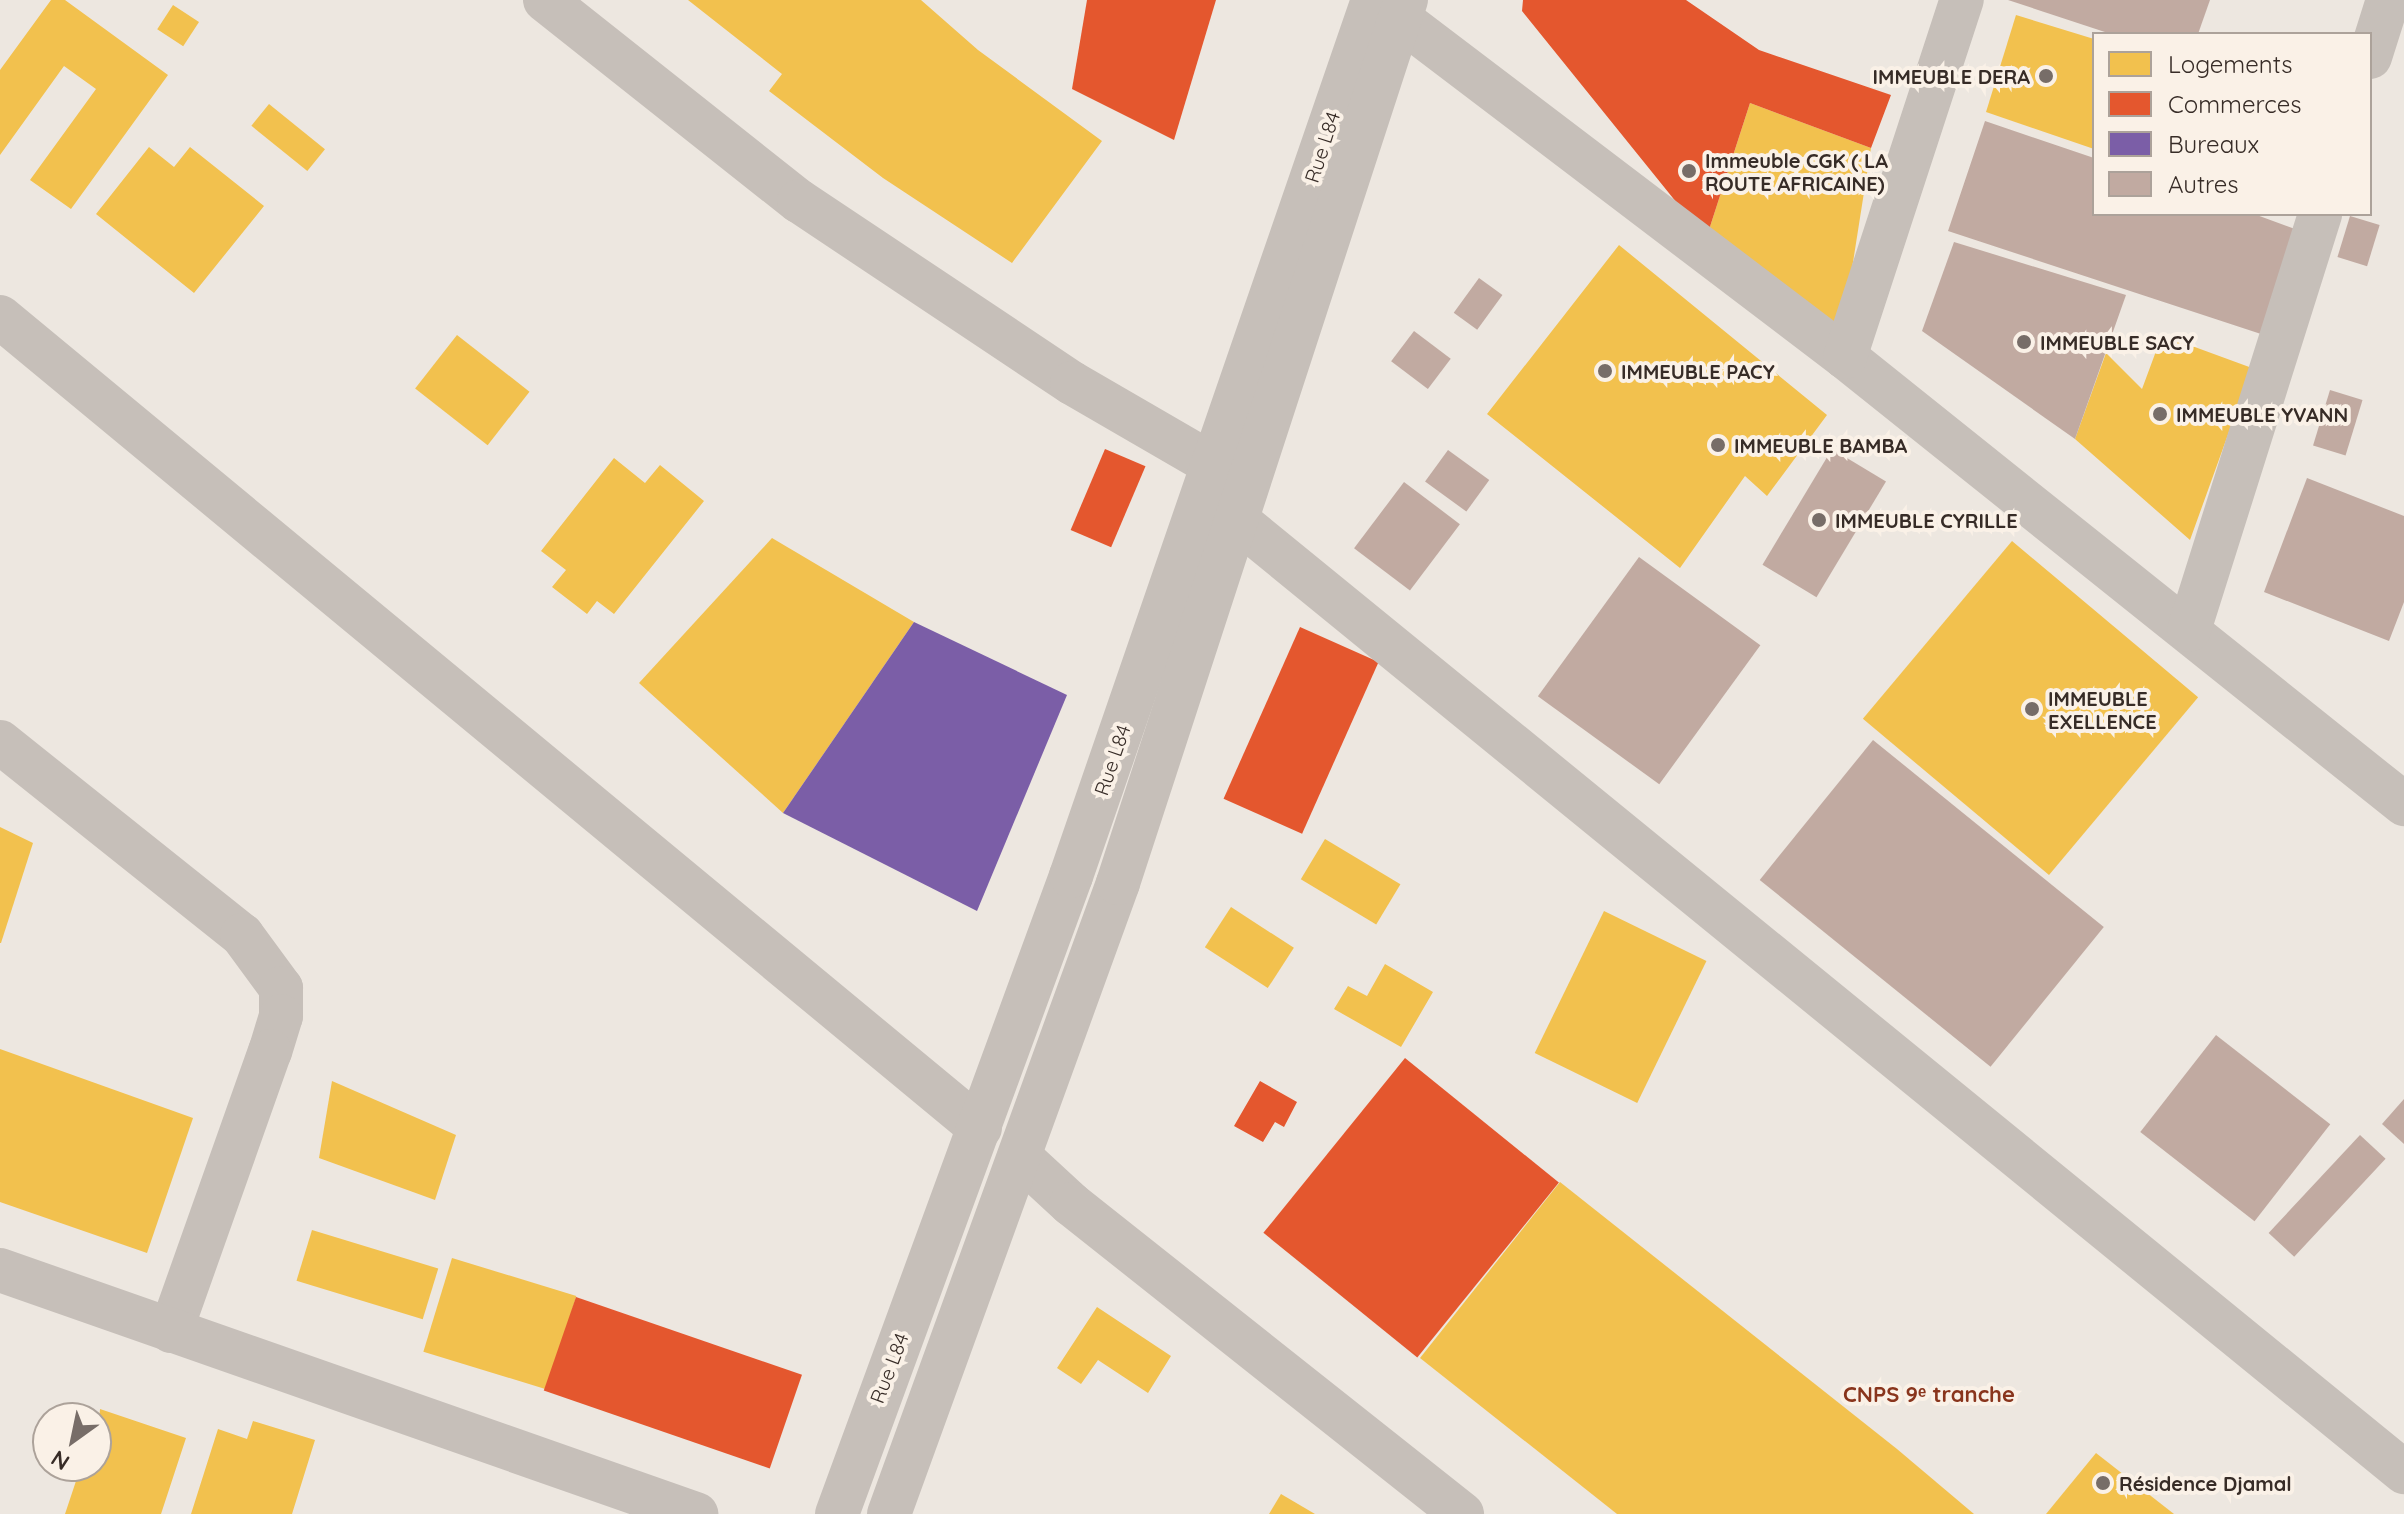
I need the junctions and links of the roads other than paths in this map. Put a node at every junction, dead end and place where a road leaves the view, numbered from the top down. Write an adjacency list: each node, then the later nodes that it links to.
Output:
1 (545, 0): 9 (street)
2 (1962, 0): 8 (street)
3 (2388, 0): 5 (street)
4 (1389, 5): 8 (street); 9 (street, Rue L84); 10 (street, Rue L84)
5 (2372, 51)
6 (2319, 216): 11 (street)
7 (0, 317): 14 (street)
8 (1845, 357): 11 (street)
9 (1215, 466): 14 (street, Rue L84)
10 (1238, 521): 15 (street, Rue L84); 18 (street)
11 (2189, 630): 13 (street)
12 (0, 742): 17 (street)
13 (2404, 804)
14 (980, 1128): 20 (street, Rue L84)
15 (1020, 1157): 21 (street, Rue L84); 22 (street)
16 (0, 1270): 17 (street)
17 (171, 1331): 19 (street)
18 (2404, 1472)
19 (696, 1514)
20 (837, 1514)
21 (889, 1514)
22 (1462, 1514)

